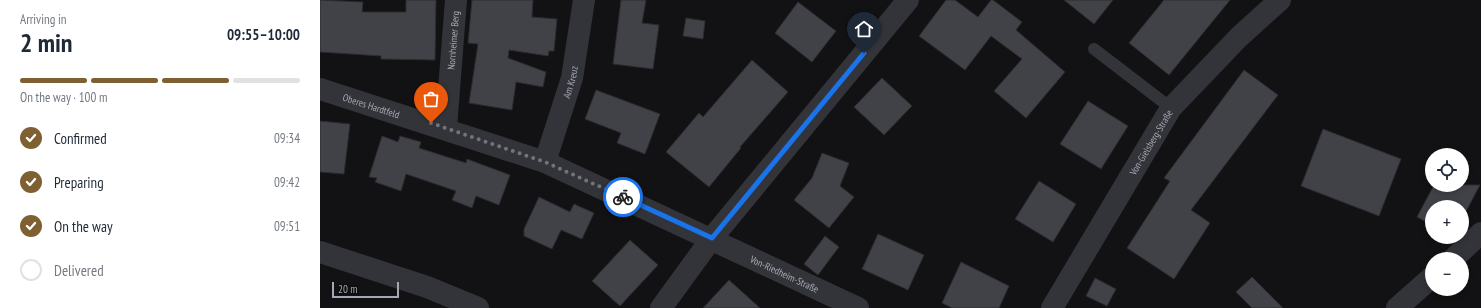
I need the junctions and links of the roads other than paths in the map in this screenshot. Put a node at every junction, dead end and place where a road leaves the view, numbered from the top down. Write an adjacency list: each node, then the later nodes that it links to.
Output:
1 (456, 0): 8 (street, Nornheimer Berg)
2 (584, 0): 9 (street, Am Kreuz)
3 (908, 0): 11 (street)
4 (1280, 0): 7 (street, Von-Gielsberg-Straße)
5 (1094, 49): 7 (lane)
6 (320, 89): 8 (street, Oberes Hardtfeld)
7 (1171, 108): 18 (street, Von-Gielsberg-Straße)
8 (446, 128): 9 (street, Oberes Hardtfeld)
9 (545, 162): 11 (street, Oberes Hardtfeld)
10 (1481, 233): 13 (street)
11 (712, 238): 16 (street); 17 (street, Von-Riedheim-Straße)
12 (320, 252): 15 (street)
13 (1461, 252)
14 (1425, 283): 19 (street)
15 (478, 308)
16 (661, 308)
17 (858, 308)
18 (1052, 308)
19 (1397, 308)

